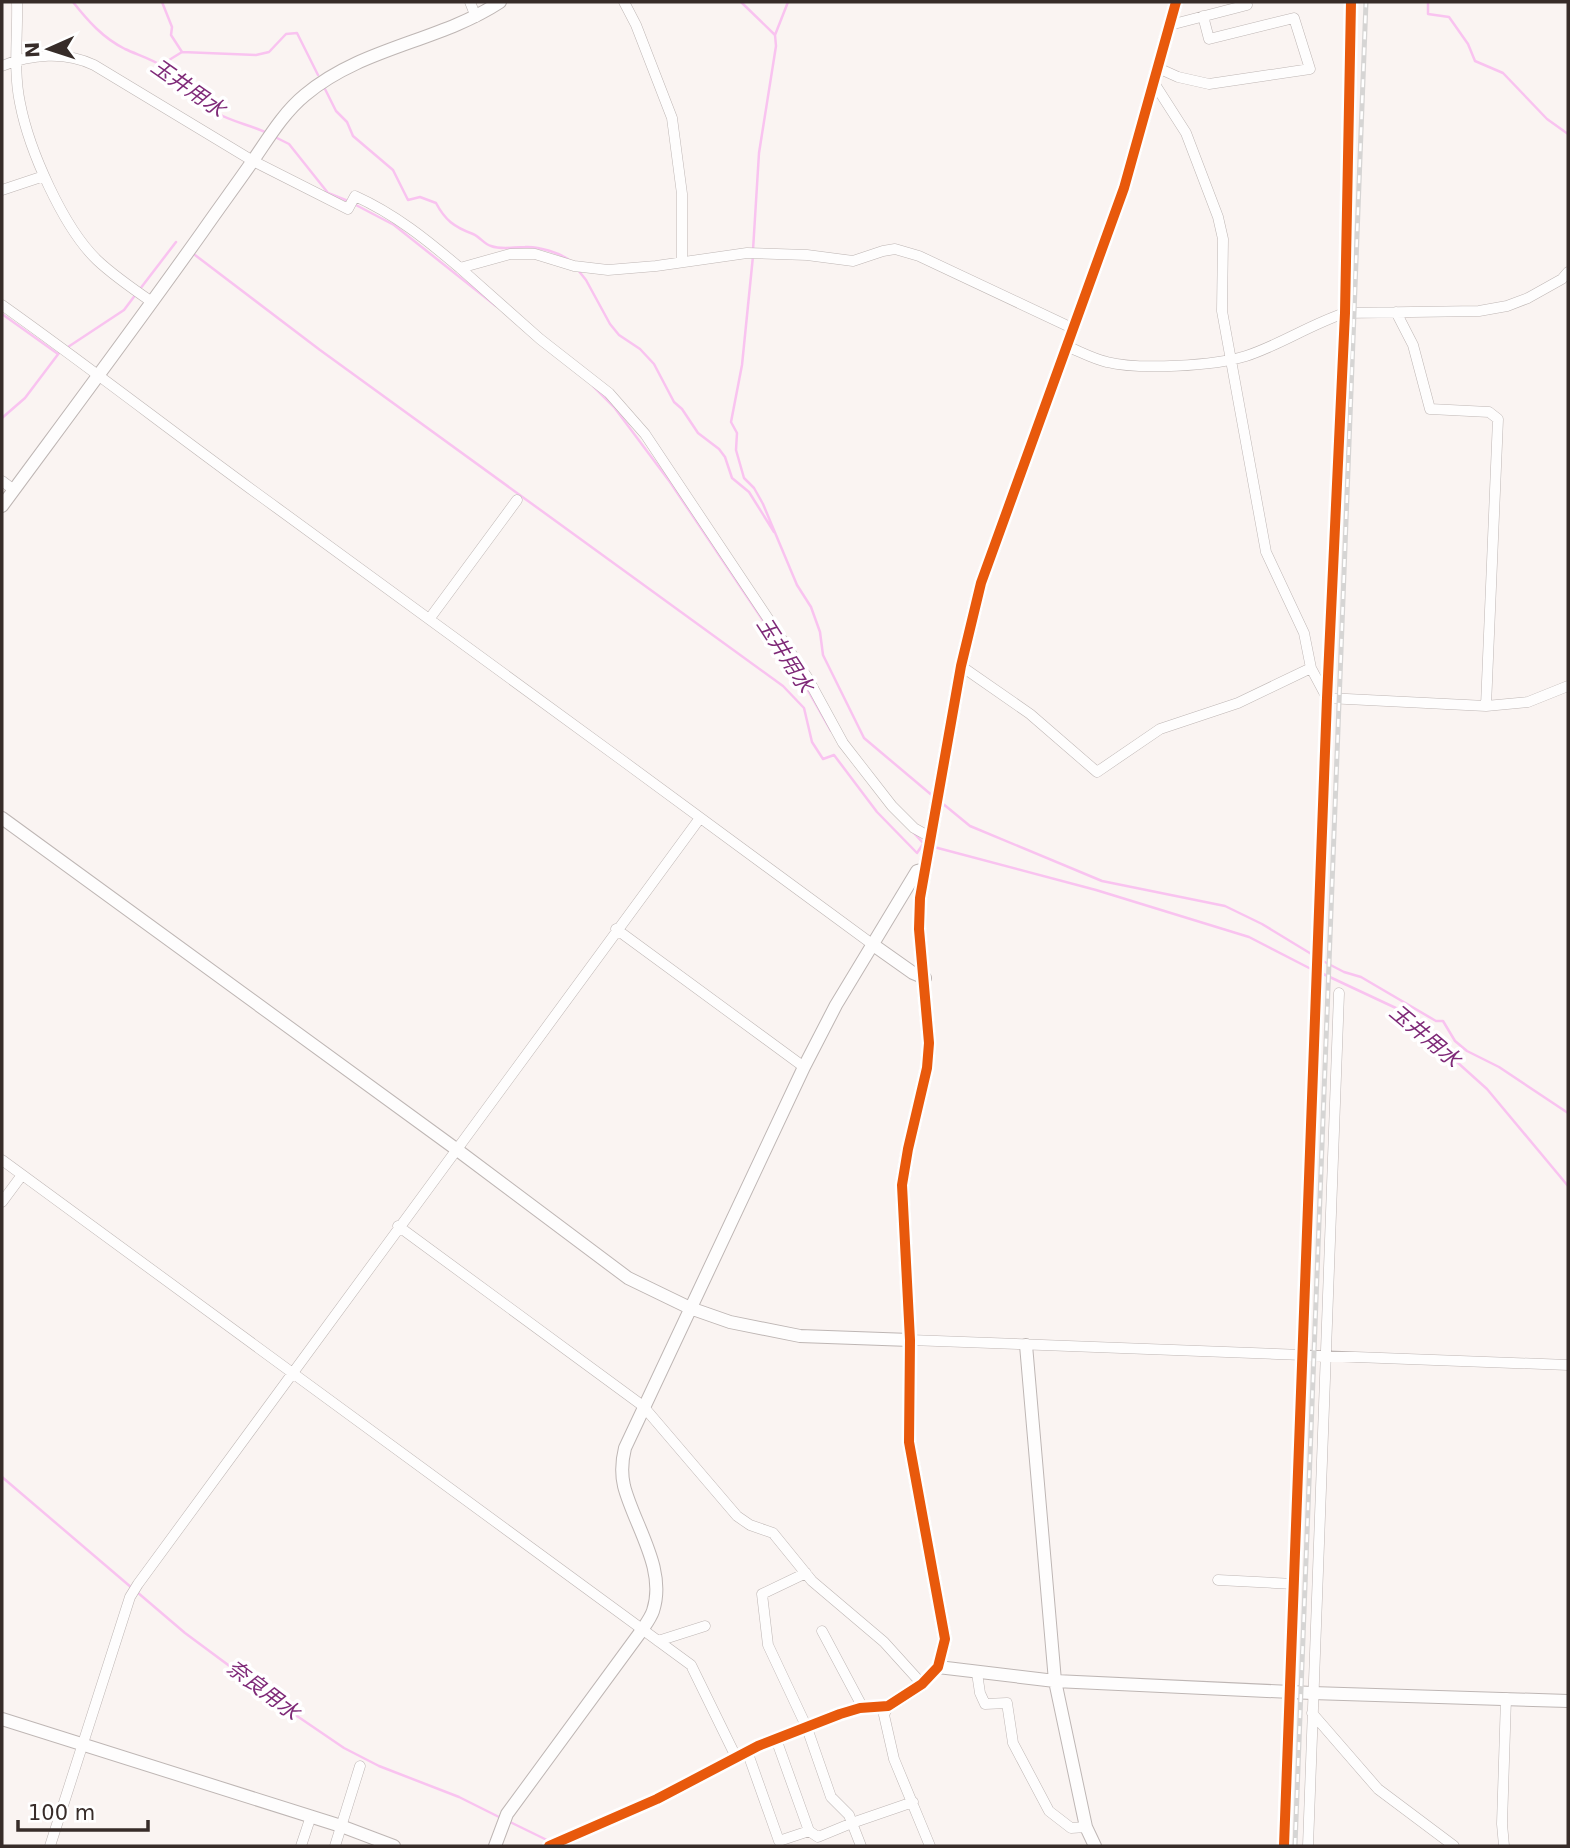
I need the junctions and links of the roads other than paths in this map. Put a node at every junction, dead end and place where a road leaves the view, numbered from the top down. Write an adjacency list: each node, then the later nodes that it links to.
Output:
1 (17, 2): 11 (street)
2 (470, 2): 9 (street)
3 (500, 2): 9 (street)
4 (624, 2): 18 (street)
5 (1176, 2): 10 (street)
6 (1351, 2): 24 (street)
7 (1247, 5): 8 (street)
8 (1203, 16): 10 (street); 13 (street)
9 (477, 17): 15 (street)
10 (1170, 25): 13 (street)
11 (16, 60): 12 (street); 15 (street); 16 (street)
12 (2, 66)
13 (1158, 68): 14 (street)
14 (1154, 83): 25 (street); 27 (street)
15 (253, 161): 19 (street); 21 (street)
16 (44, 176): 17 (street); 21 (street)
17 (2, 190)
18 (682, 262): 19 (street); 25 (street)
19 (460, 268): 41 (street)
20 (1568, 272): 23 (street)
21 (147, 299): 28 (street)
22 (2, 305): 28 (street)
23 (1396, 312): 24 (street); 38 (street)
24 (1345, 313): 27 (street); 37 (street)
25 (1072, 328): 26 (street)
26 (1066, 346): 27 (street); 34 (street)
27 (1230, 361): 35 (street)
28 (100, 374): 30 (street); 33 (street)
29 (2, 481): 30 (street)
30 (14, 490): 32 (street)
31 (517, 500): 33 (street)
32 (2, 506)
33 (430, 618): 40 (street)
34 (961, 666): 35 (street); 41 (street)
35 (1311, 668): 37 (street)
36 (1568, 685): 38 (street)
37 (1327, 698): 38 (street); 56 (street)
38 (1486, 706)
39 (2, 818): 48 (street)
40 (700, 818): 43 (street); 44 (street)
41 (930, 838): 42 (street)
42 (925, 869): 44 (street); 45 (street)
43 (616, 929): 47 (street); 48 (street)
44 (872, 944): 45 (street); 47 (street)
45 (925, 978): 54 (street)
46 (1339, 993): 57 (street)
47 (804, 1067): 53 (street)
48 (456, 1149): 52 (street); 53 (street)
49 (2, 1160): 50 (street)
50 (22, 1175): 51 (street); 59 (street)
51 (2, 1202)
52 (398, 1226): 59 (street); 60 (street)
53 (690, 1308): 54 (street); 60 (street)
54 (910, 1340): 55 (street); 68 (street)
55 (1026, 1345): 56 (street); 70 (street)
56 (1303, 1355): 57 (street); 63 (street)
57 (1327, 1357): 58 (street); 73 (street)
58 (1568, 1366)
59 (292, 1373): 65 (street); 82 (street)
60 (643, 1406): 61 (street); 65 (street)
61 (806, 1573): 71 (street); 80 (street)
62 (1218, 1580): 63 (street)
63 (1294, 1584): 72 (street)
64 (705, 1626): 67 (street)
65 (642, 1630): 67 (street); 96 (street)
66 (822, 1631): 77 (street)
67 (658, 1641): 84 (street)
68 (938, 1667): 69 (street); 71 (street)
69 (977, 1673): 70 (street); 90 (street)
70 (1055, 1681): 72 (street); 90 (street)
71 (922, 1684): 76 (street)
72 (1290, 1691): 73 (street); 101 (street)
73 (1312, 1693): 74 (street); 78 (street)
74 (1506, 1698): 75 (street); 104 (street)
75 (1568, 1701)
76 (888, 1706): 77 (street); 86 (street)
77 (863, 1708): 80 (street)
78 (1312, 1713): 102 (street); 103 (street)
79 (2, 1719): 82 (street)
80 (807, 1728): 81 (street); 88 (street)
81 (776, 1739): 83 (street); 91 (street)
82 (83, 1745): 87 (street); 92 (street)
83 (747, 1751): 84 (street); 91 (street)
84 (736, 1757): 97 (street)
85 (360, 1766): 89 (street)
86 (914, 1802): 88 (street); 99 (street)
87 (311, 1816): 89 (street); 93 (street)
88 (852, 1823): 91 (street); 98 (street)
89 (341, 1826): 94 (street); 95 (street)
90 (1086, 1827): 100 (street)
91 (809, 1831)
92 (50, 1846)
93 (301, 1846)
94 (335, 1846)
95 (394, 1846)
96 (495, 1846)
97 (549, 1846)
98 (860, 1846)
99 (930, 1846)
100 (1095, 1846)
101 (1284, 1846)
102 (1308, 1846)
103 (1454, 1846)
104 (1504, 1846)

